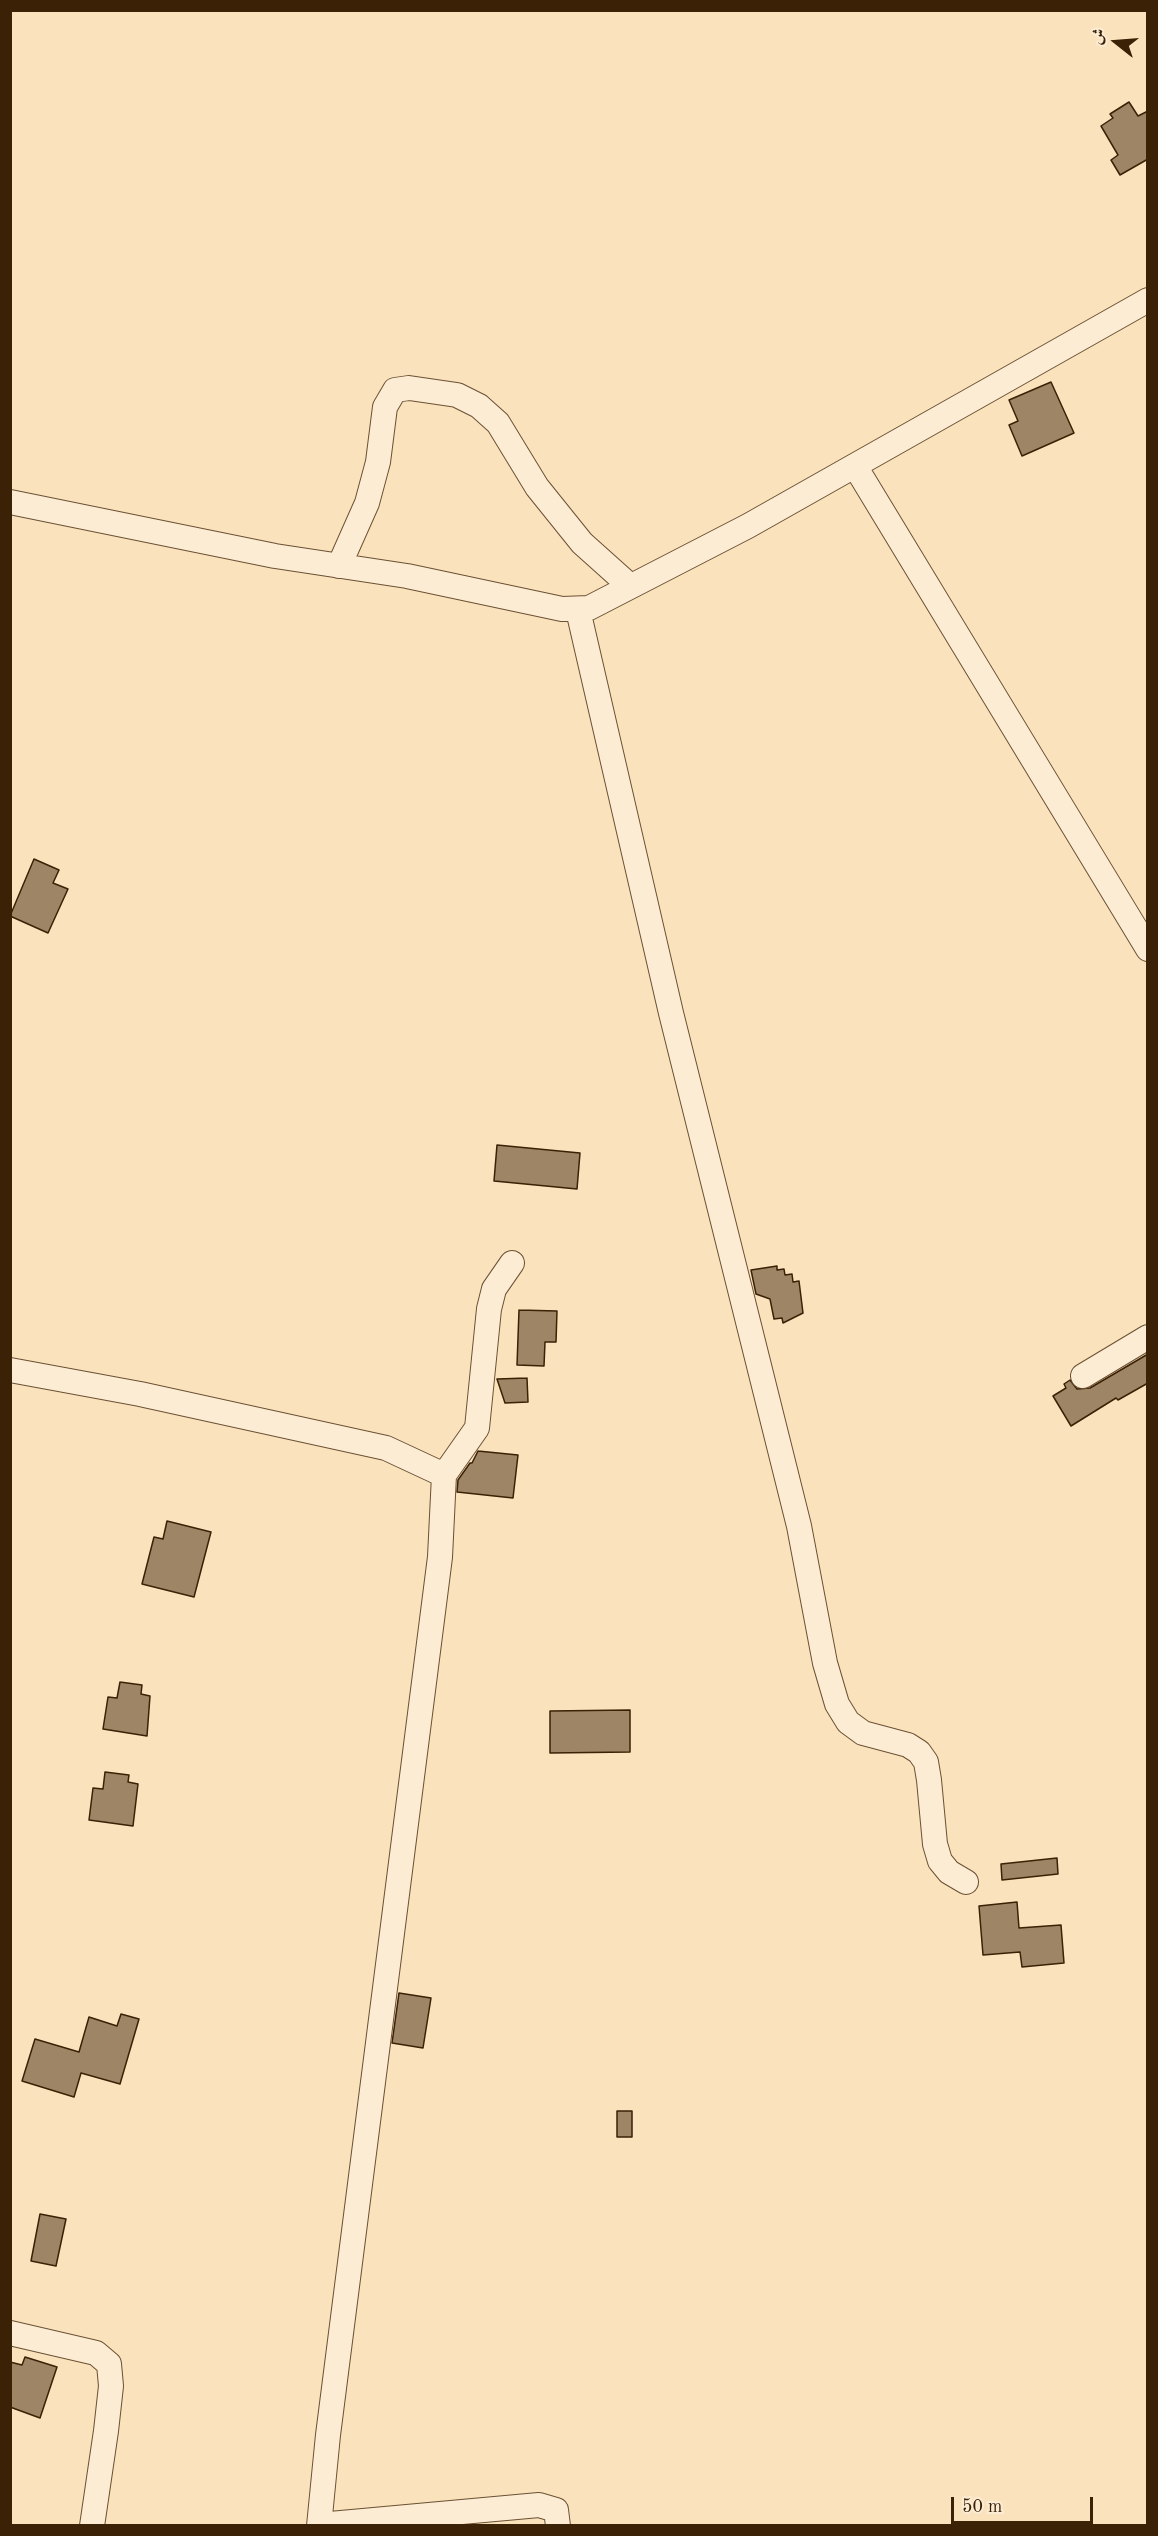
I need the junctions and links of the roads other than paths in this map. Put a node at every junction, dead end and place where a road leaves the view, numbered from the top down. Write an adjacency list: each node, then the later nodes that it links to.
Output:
1 (1148, 300): 2 (street)
2 (855, 466): 5 (street); 7 (street)
3 (10, 502): 4 (street)
4 (339, 566): 5 (street); 6 (street)
5 (630, 586): 6 (street)
6 (578, 610): 13 (street)
7 (1148, 949)
8 (512, 1263): 12 (street)
9 (1148, 1337): 11 (street)
10 (10, 1370): 12 (street)
11 (1083, 1376)
12 (444, 1475): 15 (street)
13 (966, 1882)
14 (10, 2333): 16 (street)
15 (319, 2525): 17 (street)
16 (92, 2526)
17 (558, 2526)

